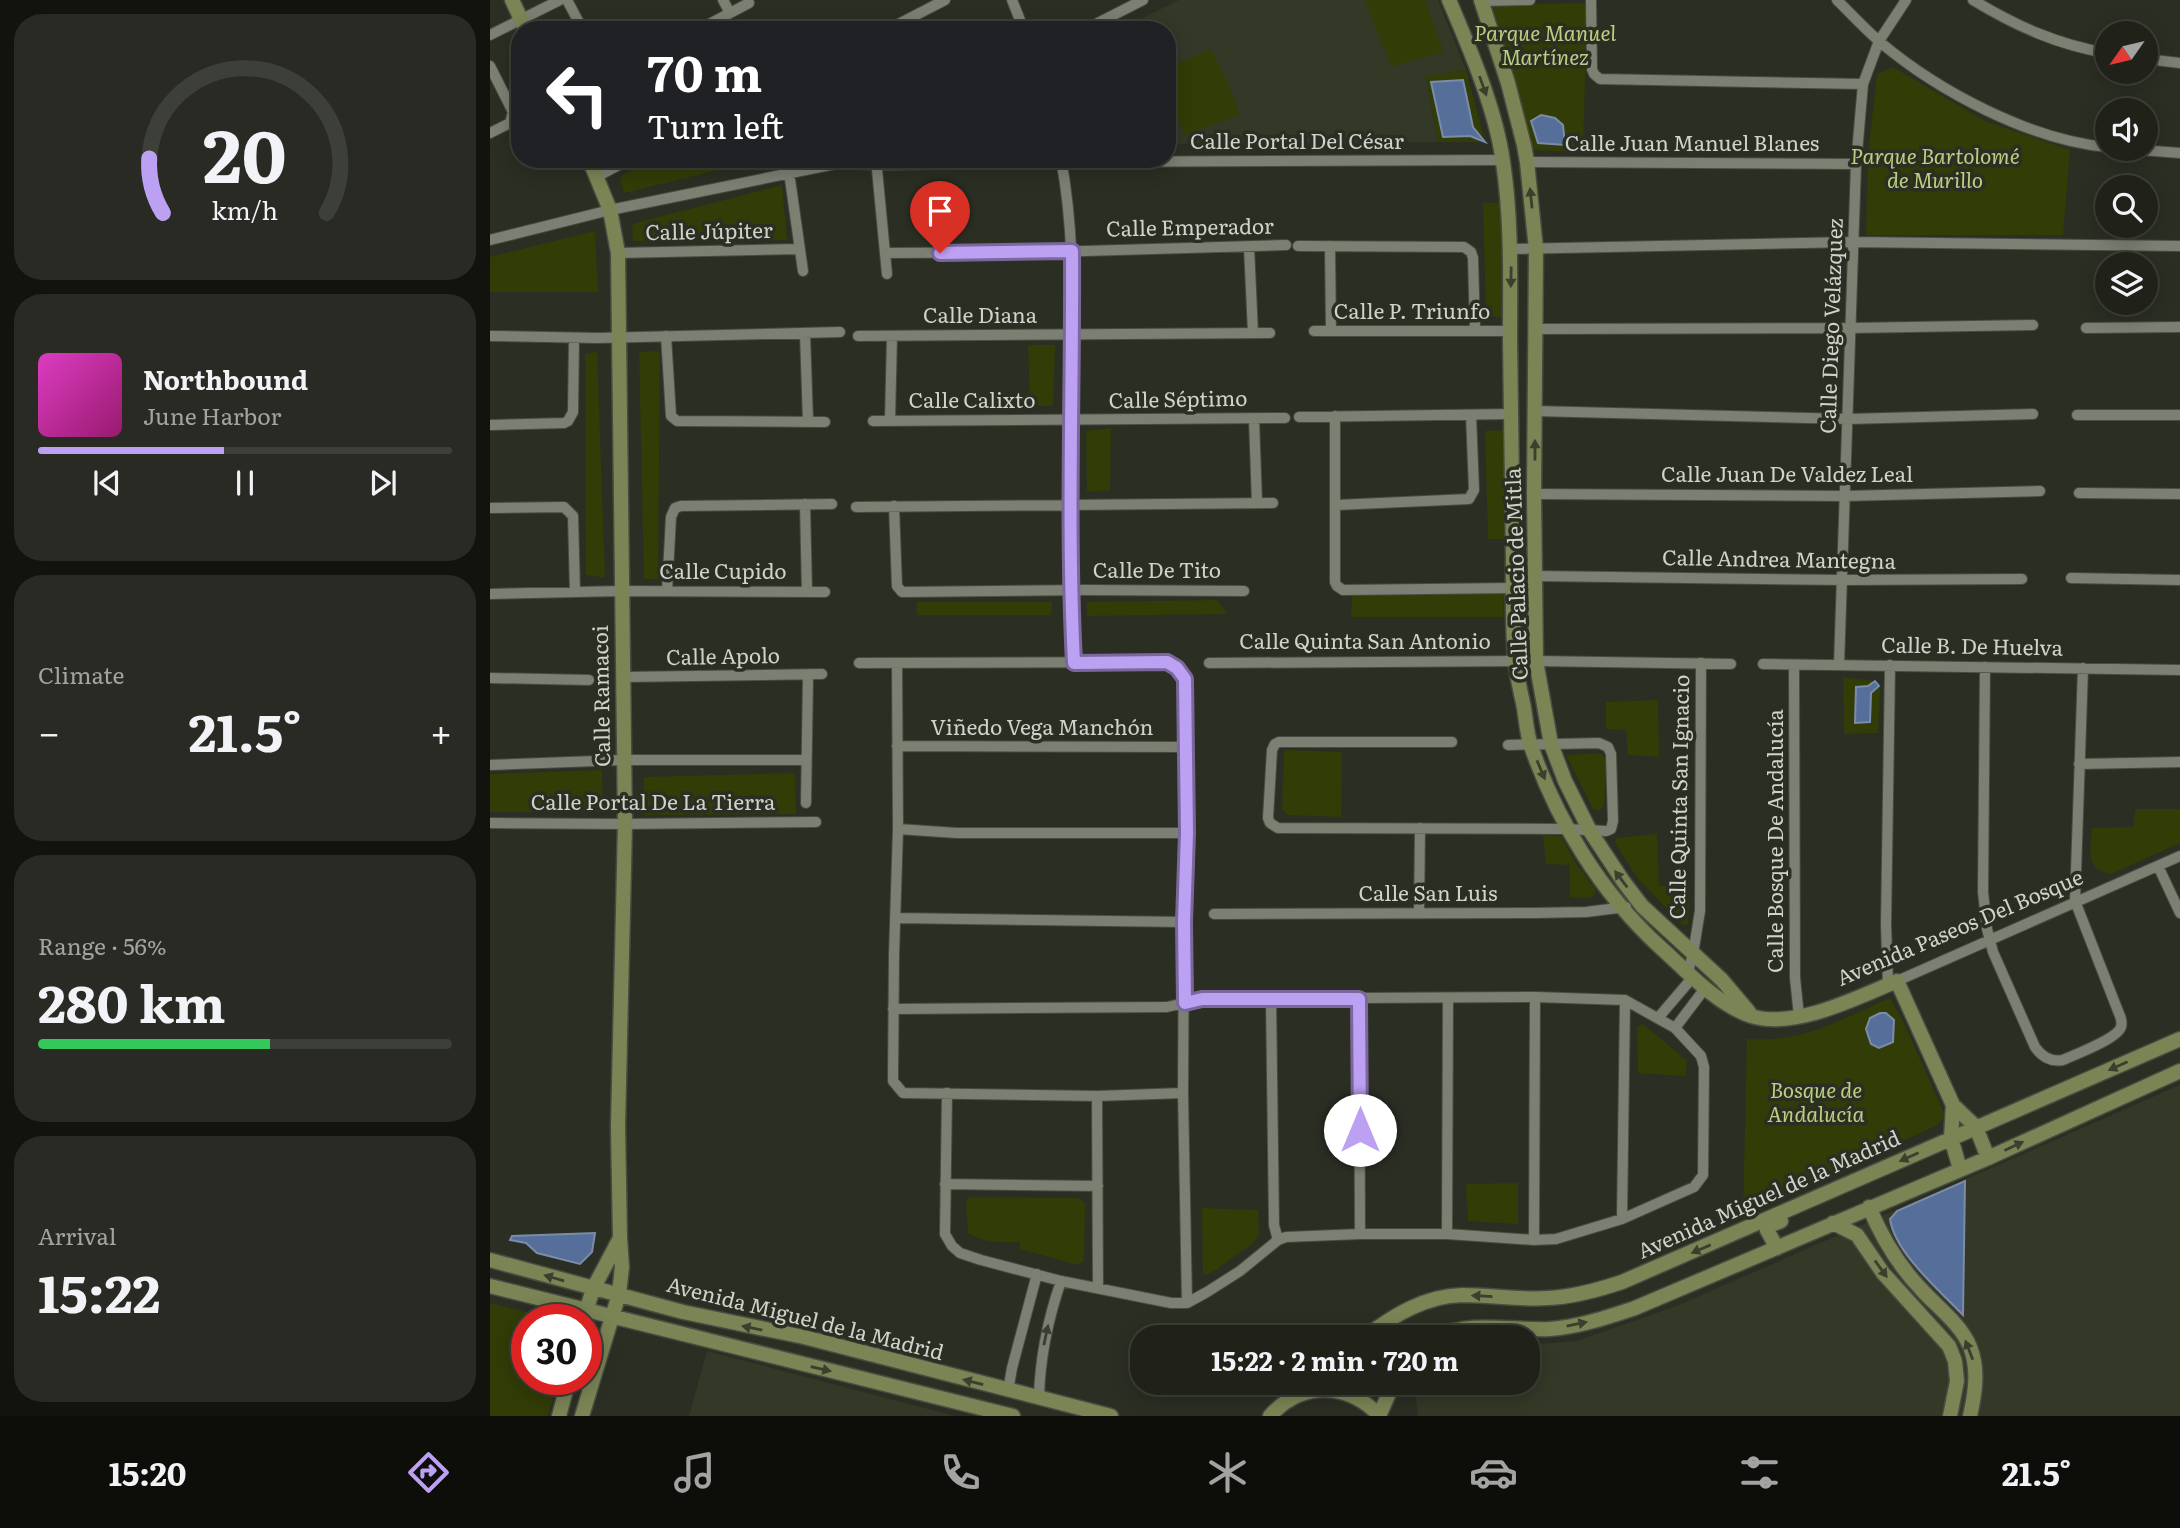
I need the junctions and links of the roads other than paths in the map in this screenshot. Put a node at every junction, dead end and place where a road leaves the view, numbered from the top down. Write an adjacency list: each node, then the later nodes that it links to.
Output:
1 (512, 0): 17 (main road)
2 (560, 0): 18 (street)
3 (567, 0): 19 (street)
4 (723, 0): 16 (street)
5 (945, 0): 21 (street)
6 (1012, 0): 22 (street)
7 (1143, 0): 23 (street)
8 (1449, 0): 38 (main road, Calle Palacio de Mitla, one-way to 38)
9 (1530, 0): 14 (street)
10 (1591, 0): 31 (street)
11 (1837, 0): 26 (street)
12 (1906, 0): 26 (street, Calle Diego Velázquez)
13 (1973, 0): 27 (street)
14 (1481, 1): 40 (main road, Calle Palacio de Mitla)
15 (749, 3): 16 (street)
16 (730, 13): 20 (street)
17 (522, 21)
18 (528, 21)
19 (578, 21)
20 (715, 21)
21 (904, 21)
22 (1020, 21)
23 (1102, 21)
24 (511, 28): 25 (street)
25 (490, 35)
26 (1879, 41): 31 (street, Calle Diego Velázquez); 35 (street)
27 (2095, 51)
28 (2158, 60): 29 (street)
29 (2180, 62)
30 (490, 66): 32 (street)
31 (1863, 84): 41 (street, Calle Diego Velázquez)
32 (511, 108)
33 (511, 120): 34 (street)
34 (490, 133)
35 (2095, 146)
36 (2158, 151): 37 (street)
37 (2180, 153)
38 (1503, 160): 39 (street, Calle Portal Del César); 58 (main road, Calle Palacio de Mitla)
39 (1176, 161)
40 (1527, 162): 41 (street, Calle Juan Manuel Blanes); 59 (main road, Calle Palacio de Mitla, one-way to 40)
41 (1856, 164): 51 (street, Calle Diego Velázquez)
42 (594, 168): 48 (main road, Calle Ramacoi)
43 (613, 168): 48 (street)
44 (809, 168): 47 (street)
45 (878, 168): 62 (street)
46 (1063, 168): 60 (street)
47 (789, 172): 49 (street); 57 (street)
48 (598, 176): 49 (main road, Calle Ramacoi)
49 (610, 210): 50 (street); 61 (main road, Calle Ramacoi)
50 (490, 240)
51 (1853, 242): 55 (street); 59 (street); 67 (street, Calle Diego Velázquez)
52 (1286, 246): 56 (street, Calle Emperador)
53 (1298, 246): 54 (street, Calle Emperador)
54 (1331, 246): 71 (street); 72 (street, Calle Emperador)
55 (2180, 246)
56 (1249, 247): 60 (street, Calle Emperador); 77 (street)
57 (800, 249): 61 (street, Calle Júpiter); 63 (street)
58 (1511, 249): 59 (street); 73 (main road, Calle Palacio de Mitla, one-way to 73)
59 (1536, 249): 69 (main road, Calle Palacio de Mitla)
60 (1072, 251): 62 (street, Calle Emperador); 78 (street)
61 (618, 253): 83 (main road, Calle Ramacoi)
62 (885, 253): 64 (street)
63 (803, 271)
64 (887, 274)
65 (2033, 325): 67 (street)
66 (2180, 327): 68 (street)
67 (1850, 328): 69 (street); 95 (street, Calle Diego Velázquez)
68 (2086, 328)
69 (1537, 329): 85 (main road, Calle Palacio de Mitla)
70 (1314, 331): 71 (street, Calle P. Triunfo)
71 (1331, 331): 72 (street, Calle P. Triunfo)
72 (1475, 331): 73 (street, Calle P. Triunfo)
73 (1510, 331): 86 (main road, Calle Palacio de Mitla)
74 (840, 332): 76 (street)
75 (1270, 332): 77 (street, Calle Diana)
76 (805, 333): 80 (street); 97 (street)
77 (1253, 333): 78 (street, Calle Diana)
78 (1073, 334): 82 (street, Calle Diana); 99 (street)
79 (490, 336): 84 (street)
80 (666, 336): 83 (street); 97 (street)
81 (858, 336): 82 (street, Calle Diana)
82 (892, 336): 96 (street)
83 (619, 337): 84 (street); 123 (main road, Calle Ramacoi)
84 (574, 338): 101 (street)
85 (1535, 411): 95 (street); 104 (main road, Calle Palacio de Mitla, one-way to 85)
86 (1511, 414): 88 (street); 121 (main road, Calle Palacio de Mitla)
87 (2033, 414): 95 (street)
88 (1471, 415): 91 (street); 112 (street)
89 (2077, 415): 90 (street)
90 (2180, 415)
91 (1335, 416): 92 (street); 112 (street)
92 (1299, 417)
93 (1285, 418): 94 (street, Calle Séptimo)
94 (1254, 419): 99 (street, Calle Séptimo); 107 (street)
95 (1848, 419): 106 (street, Calle Diego Velázquez)
96 (890, 420): 98 (street, Calle Calixto); 99 (street, Calle Calixto)
97 (808, 421): 100 (street)
98 (873, 421)
99 (1070, 421): 111 (street)
100 (825, 422)
101 (490, 425)
102 (2040, 491): 106 (street, Calle Juan De Valdez Leal)
103 (2079, 493): 105 (street)
104 (1534, 494): 106 (street, Calle Juan De Valdez Leal); 116 (main road, Calle Palacio de Mitla)
105 (2180, 494)
106 (1846, 496): 119 (street, Calle Diego Velázquez)
107 (1256, 503): 108 (street); 111 (street)
108 (1273, 503)
109 (805, 504): 110 (street); 124 (street); 127 (street)
110 (832, 504)
111 (1069, 504): 113 (street); 122 (street)
112 (1336, 505): 121 (street)
113 (894, 506): 114 (street); 122 (street, Calle De Tito)
114 (856, 507)
115 (490, 508): 126 (street)
116 (1536, 576): 119 (street, Calle Andrea Mantegna); 131 (main road, Calle Palacio de Mitla)
117 (2071, 578): 120 (street)
118 (2022, 579): 119 (street, Calle Andrea Mantegna)
119 (1843, 580): 139 (street, Calle Diego Velázquez)
120 (2180, 580)
121 (1513, 589): 130 (main road, Calle Palacio de Mitla)
122 (1071, 590): 125 (street, Calle De Tito); 134 (street)
123 (621, 591): 124 (street, Calle Cupido); 126 (street, Calle Cupido); 147 (main road, Calle Ramacoi)
124 (667, 591): 127 (street, Calle Cupido)
125 (1244, 591)
126 (575, 592): 129 (street, Calle Cupido)
127 (807, 592): 128 (street, Calle Cupido)
128 (825, 593)
129 (490, 594)
130 (1515, 661): 131 (street, Calle Quinta San Antonio); 135 (street, Calle Quinta San Antonio); 152 (main road, Calle Palacio de Mitla)
131 (1536, 661): 136 (street, Calle Quinta San Antonio); 153 (main road, Calle Palacio de Mitla)
132 (859, 663): 133 (street)
133 (897, 663): 134 (street); 154 (street)
134 (1074, 663): 155 (street)
135 (1209, 663)
136 (1701, 663): 137 (street, Calle Quinta San Antonio); 181 (street, Calle Quinta San Ignacio)
137 (1731, 664)
138 (1763, 664): 140 (street, Calle B. De Huelva)
139 (1839, 664): 140 (street, Calle B. De Huelva); 141 (street, Calle B. De Huelva)
140 (1794, 665): 193 (street, Calle Bosque De Andalucía)
141 (1890, 665): 142 (street, Calle B. De Huelva); 183 (street)
142 (1985, 667): 143 (street, Calle B. De Huelva); 180 (street)
143 (2083, 668): 144 (street, Calle B. De Huelva); 159 (street)
144 (2180, 670)
145 (822, 674): 146 (street, Calle Apolo)
146 (808, 676): 147 (street, Calle Apolo); 157 (street, Calle Portal De La Tierra)
147 (624, 677): 156 (main road, Calle Ramacoi)
148 (490, 678): 149 (street)
149 (589, 680)
150 (1452, 742): 165 (street)
151 (1508, 744): 152 (street)
152 (1530, 744): 153 (street); 166 (main road, Calle Palacio de Mitla, one-way to 166)
153 (1551, 744): 168 (main road, Calle Palacio de Mitla); 168 (street)
154 (897, 746): 155 (street, Viñedo Vega Manchón); 167 (street)
155 (1186, 747): 169 (street)
156 (623, 760): 157 (street); 160 (street); 164 (main road, Calle Ramacoi)
157 (806, 760): 161 (street, Calle Portal De La Tierra)
158 (2180, 762): 159 (street)
159 (2079, 764): 172 (street)
160 (490, 765)
161 (806, 803)
162 (816, 822): 164 (street, Calle Portal De La Tierra)
163 (490, 823): 164 (street, Calle Portal De La Tierra)
164 (625, 824): 214 (main road, Calle Ramacoi)
165 (1420, 828): 166 (street); 175 (street)
166 (1566, 828): 168 (street); 174 (main road, Calle Palacio de Mitla)
167 (898, 829): 169 (street); 178 (street)
168 (1590, 831): 173 (main road, Calle Palacio de Mitla, one-way to 168)
169 (1187, 833): 179 (street)
170 (2180, 856): 171 (street, Avenida Paseos Del Bosque)
171 (2158, 866): 172 (street, Avenida Paseos Del Bosque); 176 (street)
172 (2075, 901): 180 (street, Avenida Paseos Del Bosque); 180 (street)
173 (1642, 906): 174 (street, Calle San Luis); 181 (main road, Calle Palacio de Mitla)
174 (1622, 908): 175 (street, Calle San Luis); 182 (main road, Calle Palacio de Mitla)
175 (1419, 913): 177 (street, Calle San Luis)
176 (2180, 913)
177 (1214, 914)
178 (895, 918): 179 (street); 191 (street)
179 (1184, 922): 190 (street)
180 (1988, 939): 183 (street, Avenida Paseos Del Bosque)
181 (1693, 954): 182 (street, Calle Quinta San Ignacio); 192 (main road, Calle Palacio de Mitla)
182 (1691, 974): 184 (main road, Calle Palacio de Mitla); 194 (street)
183 (1892, 983): 193 (main road, Avenida Paseos Del Bosque); 201 (main road)
184 (1706, 987): 192 (main road, Calle Palacio de Mitla); 195 (street)
185 (1535, 997): 188 (street); 189 (street); 216 (street)
186 (1272, 998): 187 (street); 190 (street); 215 (street)
187 (1359, 999): 188 (street); 212 (street)
188 (1448, 999): 213 (street)
189 (1625, 1000): 194 (street); 210 (street)
190 (1185, 1003): 191 (street); 199 (street)
191 (893, 1009): 198 (street)
192 (1753, 1016): 193 (main road, Avenida Paseos Del Bosque)
193 (1799, 1016)
194 (1658, 1018): 195 (street)
195 (1675, 1028): 210 (street)
196 (2180, 1038): 202 (main road, Avenida Miguel de la Madrid, one-way to 202)
197 (2180, 1071): 204 (main road, one-way to 197)
198 (947, 1093): 200 (street); 206 (street)
199 (1183, 1093): 200 (street); 225 (street)
200 (1097, 1096): 208 (street)
201 (1953, 1105): 202 (main road); 203 (main road)
202 (1976, 1127): 203 (main road, Avenida Miguel de la Madrid); 204 (main road)
203 (1951, 1138): 205 (main road); 207 (main road, Avenida Miguel de la Madrid, one-way to 207)
204 (1987, 1158): 205 (main road)
205 (1960, 1169): 209 (main road)
206 (945, 1184): 208 (street); 219 (street)
207 (1848, 1184): 217 (main road); 230 (main road, Avenida Miguel de la Madrid, one-way to 230)
208 (1098, 1186): 222 (street)
209 (1868, 1208): 211 (main road); 238 (main road, one-way to 209)
210 (1622, 1219): 216 (street)
211 (1833, 1223): 217 (main road); 237 (main road, one-way to 237)
212 (1360, 1234): 213 (street); 215 (street)
213 (1447, 1234): 216 (street)
214 (620, 1238): 223 (main road, Calle Ramacoi); 224 (main road, Calle Ramacoi)
215 (1278, 1240): 225 (street)
216 (1534, 1240)
217 (1777, 1248): 231 (main road, one-way to 217)
218 (490, 1260): 223 (main road, Avenida Miguel de la Madrid, one-way to 218)
219 (1038, 1274): 220 (street); 232 (street)
220 (1061, 1281): 222 (street); 236 (street, one-way to 220)
221 (490, 1286): 226 (main road, Avenida Miguel de la Madrid)
222 (1098, 1287): 225 (street)
223 (593, 1289): 224 (main road, Avenida Miguel de la Madrid); 227 (main road, Calle Ramacoi)
224 (619, 1294): 229 (main road, Calle Ramacoi); 232 (main road, Avenida Miguel de la Madrid, one-way to 224)
225 (1187, 1303)
226 (547, 1304)
227 (589, 1304)
228 (602, 1317): 229 (main road, Avenida Miguel de la Madrid)
229 (612, 1318): 241 (main road, Calle Ramacoi); 242 (main road, Avenida Miguel de la Madrid, one-way to 242)
230 (1382, 1325)
231 (1540, 1329)
232 (1008, 1391): 236 (main road, Avenida Miguel de la Madrid)
233 (565, 1395): 240 (main road)
234 (1388, 1395): 245 (main road)
235 (1296, 1396): 239 (main road); 245 (main road)
236 (1039, 1398): 243 (main road, Avenida Miguel de la Madrid)
237 (1952, 1409): 238 (main road)
238 (1971, 1409)
239 (1274, 1411): 244 (main road)
240 (559, 1416)
241 (582, 1416)
242 (1013, 1416)
243 (1111, 1416)
244 (1257, 1416)
245 (1379, 1416)

